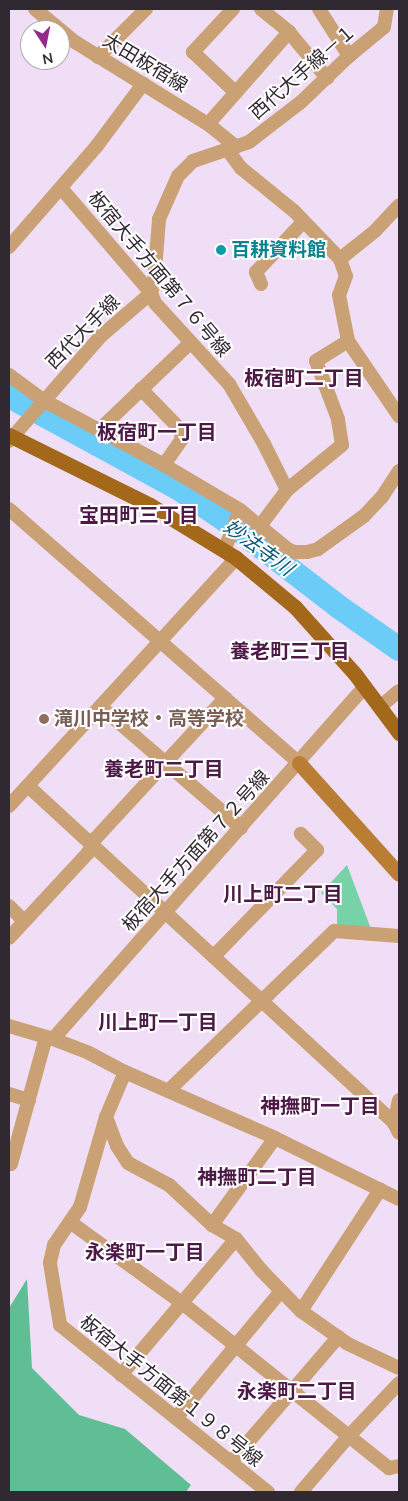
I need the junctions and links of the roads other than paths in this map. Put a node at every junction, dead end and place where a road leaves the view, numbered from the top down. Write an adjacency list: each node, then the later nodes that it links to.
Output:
1 (35, 9): 9 (street, 太田板宿線)
2 (146, 9): 9 (street)
3 (234, 9): 12 (street)
4 (261, 9): 7 (street)
5 (319, 9): 8 (street)
6 (387, 9): 8 (street, 西代大手線－１)
7 (289, 32): 10 (street); 12 (street)
8 (349, 56): 10 (street, 西代大手線－１)
9 (98, 57): 11 (street, 太田板宿線)
10 (327, 78): 14 (street, 西代大手線－１)
11 (143, 84): 13 (street, 太田板宿線); 15 (street)
12 (236, 94): 13 (street)
13 (208, 124): 14 (street, 太田板宿線)
14 (232, 148): 17 (street, 太田板宿線); 21 (street, 西代大手線－１)
15 (61, 188): 18 (street); 21 (street, 板宿大手方面第７６号線)
16 (399, 205): 19 (street)
17 (303, 222): 19 (street, 太田板宿線); 20 (street)
18 (9, 247)
19 (340, 259): 22 (street)
20 (261, 284)
21 (151, 293): 23 (street, 板宿大手方面第７６号線); 26 (street, 西代大手線)
22 (348, 341): 27 (street); 32 (street)
23 (191, 342): 25 (street); 32 (street, 板宿大手方面第７６号線)
24 (9, 375): 26 (street)
25 (141, 389): 28 (street); 30 (street)
26 (42, 401): 28 (street); 29 (street, 西代大手線)
27 (399, 416)
28 (99, 430): 30 (street)
29 (10, 438): 36 (main road)
30 (164, 465): 34 (street)
31 (399, 471): 35 (street)
32 (287, 490): 35 (street)
33 (9, 509): 37 (street)
34 (240, 510): 35 (street); 36 (street)
35 (260, 526)
36 (230, 549): 37 (street); 38 (main road)
37 (161, 642): 40 (street); 42 (street)
38 (365, 686): 41 (main road); 45 (street, 板宿大手方面第７２号線)
39 (399, 691): 41 (street)
40 (224, 698): 44 (street); 45 (street)
41 (381, 706): 43 (main road)
42 (101, 707): 44 (street); 46 (street)
43 (399, 733)
44 (165, 762): 48 (street); 50 (street)
45 (299, 762): 48 (street, 板宿大手方面第７２号線); 51 (street)
46 (28, 786): 47 (street); 50 (street)
47 (9, 806)
48 (241, 828): 53 (street, 板宿大手方面第７２号線)
49 (301, 834): 57 (street)
50 (92, 846): 53 (street); 54 (street)
51 (399, 874)
52 (9, 906): 54 (street)
53 (165, 914): 57 (street); 60 (street, 板宿大手方面第７２号線)
54 (24, 921): 56 (street)
55 (399, 936): 58 (street)
56 (9, 938)
57 (214, 956): 58 (street)
58 (260, 1001): 62 (street); 67 (street)
59 (9, 1026): 60 (street)
60 (50, 1038): 61 (street); 64 (street)
61 (125, 1072): 62 (street); 66 (street, 板宿大手方面第１９８号線)
62 (168, 1091): 68 (street)
63 (9, 1094): 64 (street)
64 (29, 1100): 69 (street)
65 (399, 1100): 67 (street)
66 (106, 1117): 72 (street, 板宿大手方面第１９８号線); 73 (street)
67 (397, 1128)
68 (275, 1138): 70 (street); 73 (street)
69 (9, 1163)
70 (380, 1190): 71 (street); 77 (street)
71 (399, 1199)
72 (70, 1222): 76 (street); 81 (street, 板宿大手方面第１９８号線)
73 (212, 1225): 74 (street)
74 (236, 1239): 75 (street); 76 (street)
75 (281, 1291): 77 (street); 79 (street)
76 (182, 1304): 79 (street); 81 (street)
77 (301, 1312): 78 (street)
78 (338, 1337): 80 (street); 83 (street)
79 (235, 1346): 83 (street); 84 (street)
80 (399, 1368)
81 (122, 1374): 84 (street, 板宿大手方面第１９８号線)
82 (399, 1383): 85 (street)
83 (291, 1391): 85 (street); 86 (street)
84 (176, 1418): 86 (street, 板宿大手方面第１９８号線)
85 (348, 1437): 87 (street); 89 (street)
86 (231, 1462): 88 (street, 板宿大手方面第１９８号線)
87 (399, 1466)
88 (268, 1492)
89 (301, 1492)

